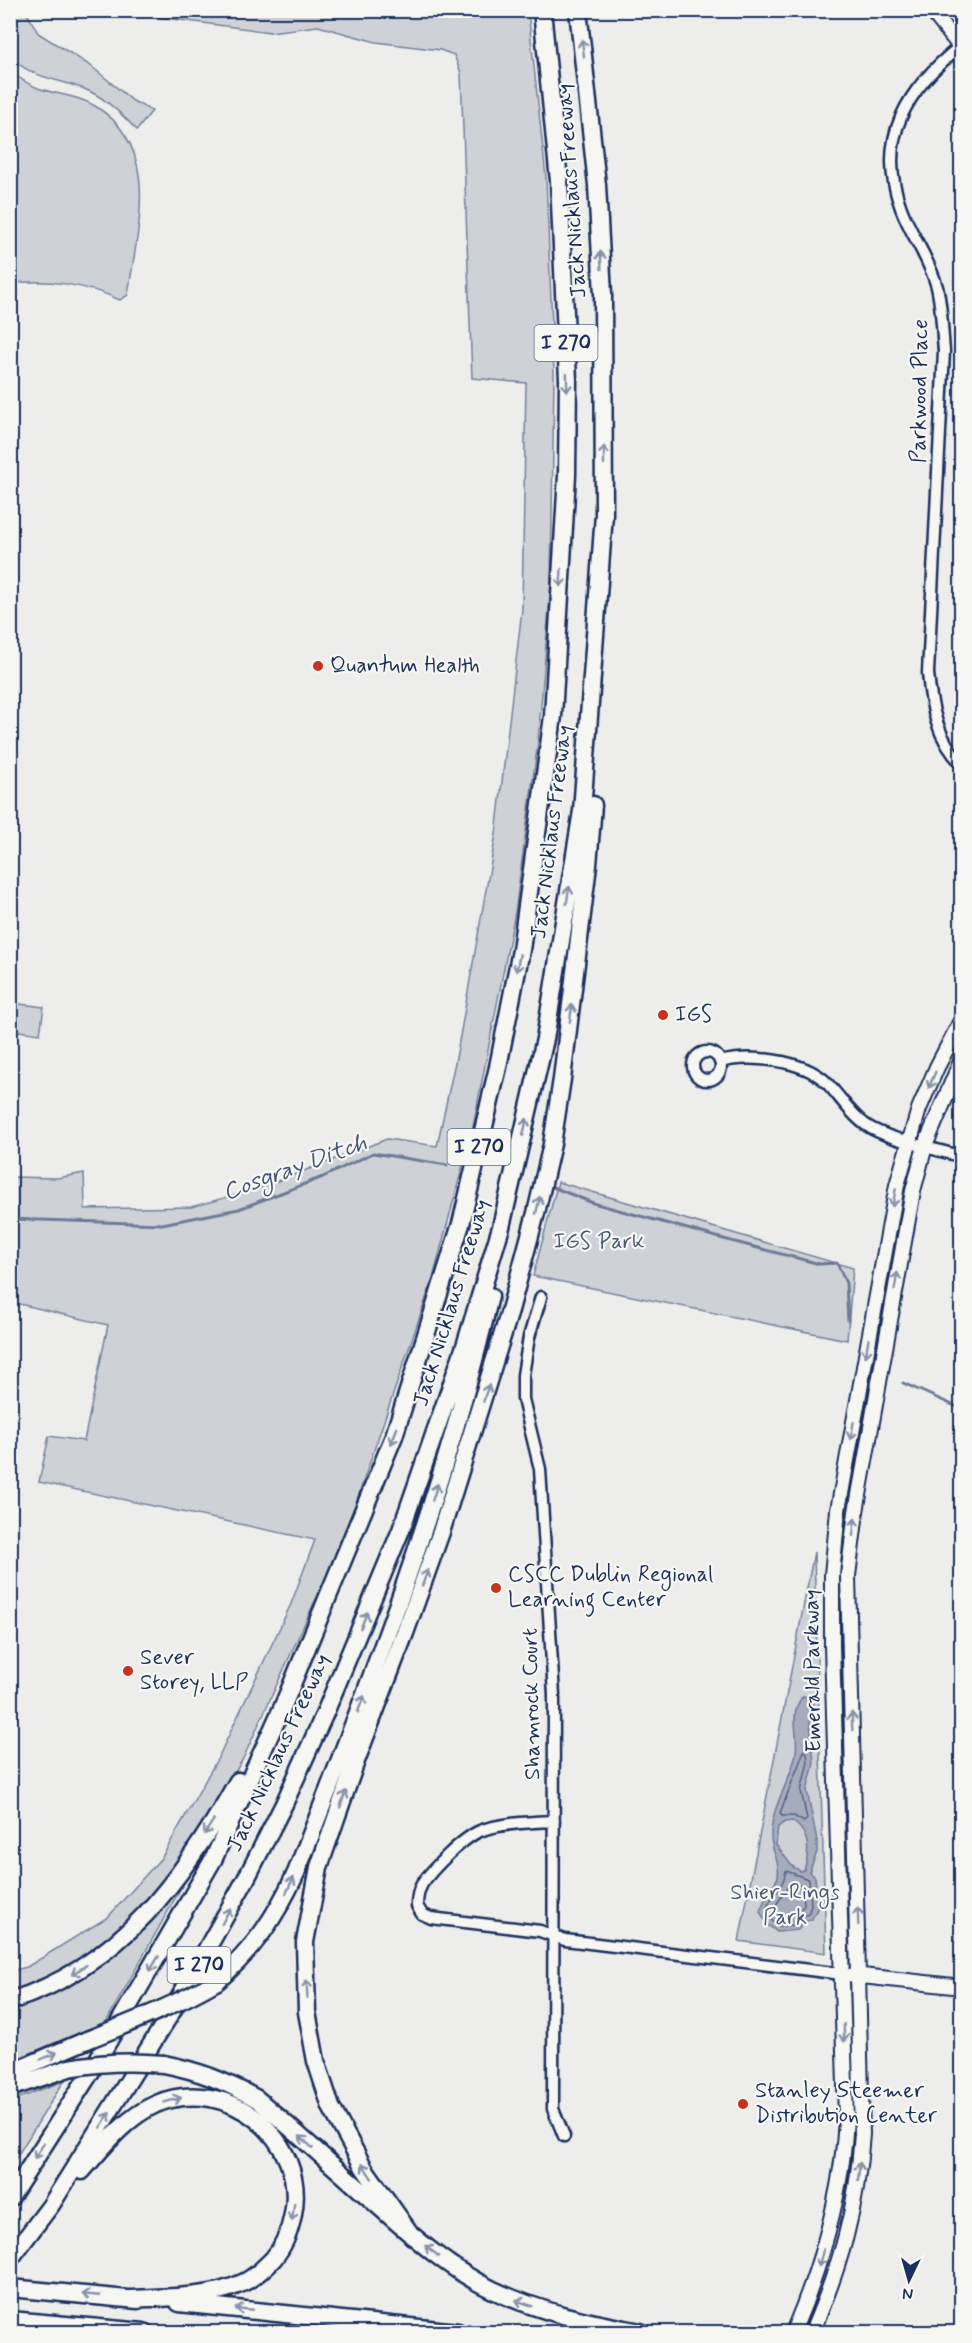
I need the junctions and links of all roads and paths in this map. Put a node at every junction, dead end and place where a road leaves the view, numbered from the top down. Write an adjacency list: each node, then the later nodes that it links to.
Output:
1 (542, 10): 17 (highway, Jack Nicklaus Freeway / I 270, one-way to 17)
2 (578, 10): 7 (highway, Jack Nicklaus Freeway / I 270, one-way to 2)
3 (931, 10): 6 (main road)
4 (951, 10): 5 (main road)
5 (962, 23)
6 (961, 47): 8 (street, Parkwood Place)
7 (604, 514): 14 (highway, Jack Nicklaus Freeway / I 270, one-way to 7); 29 (highway, one-way to 7)
8 (962, 764)
9 (962, 1019): 12 (main road, Emerald Parkway, one-way to 12)
10 (962, 1059): 13 (main road, Emerald Parkway)
11 (720, 1062): 12 (street)
12 (909, 1141): 13 (street); 20 (main road, Emerald Parkway, one-way to 20)
13 (925, 1146): 15 (street); 21 (main road, Emerald Parkway, one-way to 13)
14 (519, 1151): 24 (highway, one-way to 14, bridge); 28 (highway, Jack Nicklaus Freeway / I 270, one-way to 14)
15 (962, 1157)
16 (541, 1297): 18 (street, Shamrock Court)
17 (291, 1686): 23 (highway, one-way to 23); 27 (highway, Jack Nicklaus Freeway / I 270, one-way to 27)
18 (554, 1821): 19 (street, Shamrock Court); 19 (street)
19 (554, 1935): 20 (street); 26 (street, Shamrock Court)
20 (842, 1974): 21 (main road); 37 (main road, Emerald Parkway, one-way to 37)
21 (860, 1975): 22 (main road); 38 (main road, Emerald Parkway, one-way to 21)
22 (962, 1986)
23 (10, 2001)
24 (10, 2073)
25 (10, 2088): 29 (highway, one-way to 25, bridge)
26 (564, 2136)
27 (10, 2198)
28 (51, 2205): 30 (highway, Jack Nicklaus Freeway / I 270); 32 (highway, one-way to 32)
29 (412, 2236): 36 (highway, one-way to 29)
30 (10, 2259)
31 (10, 2288): 32 (highway, one-way to 31)
32 (128, 2299): 35 (highway, one-way to 32)
33 (10, 2320): 34 (highway)
34 (144, 2332)
35 (458, 2332)
36 (641, 2332)
37 (793, 2332)
38 (812, 2332)

